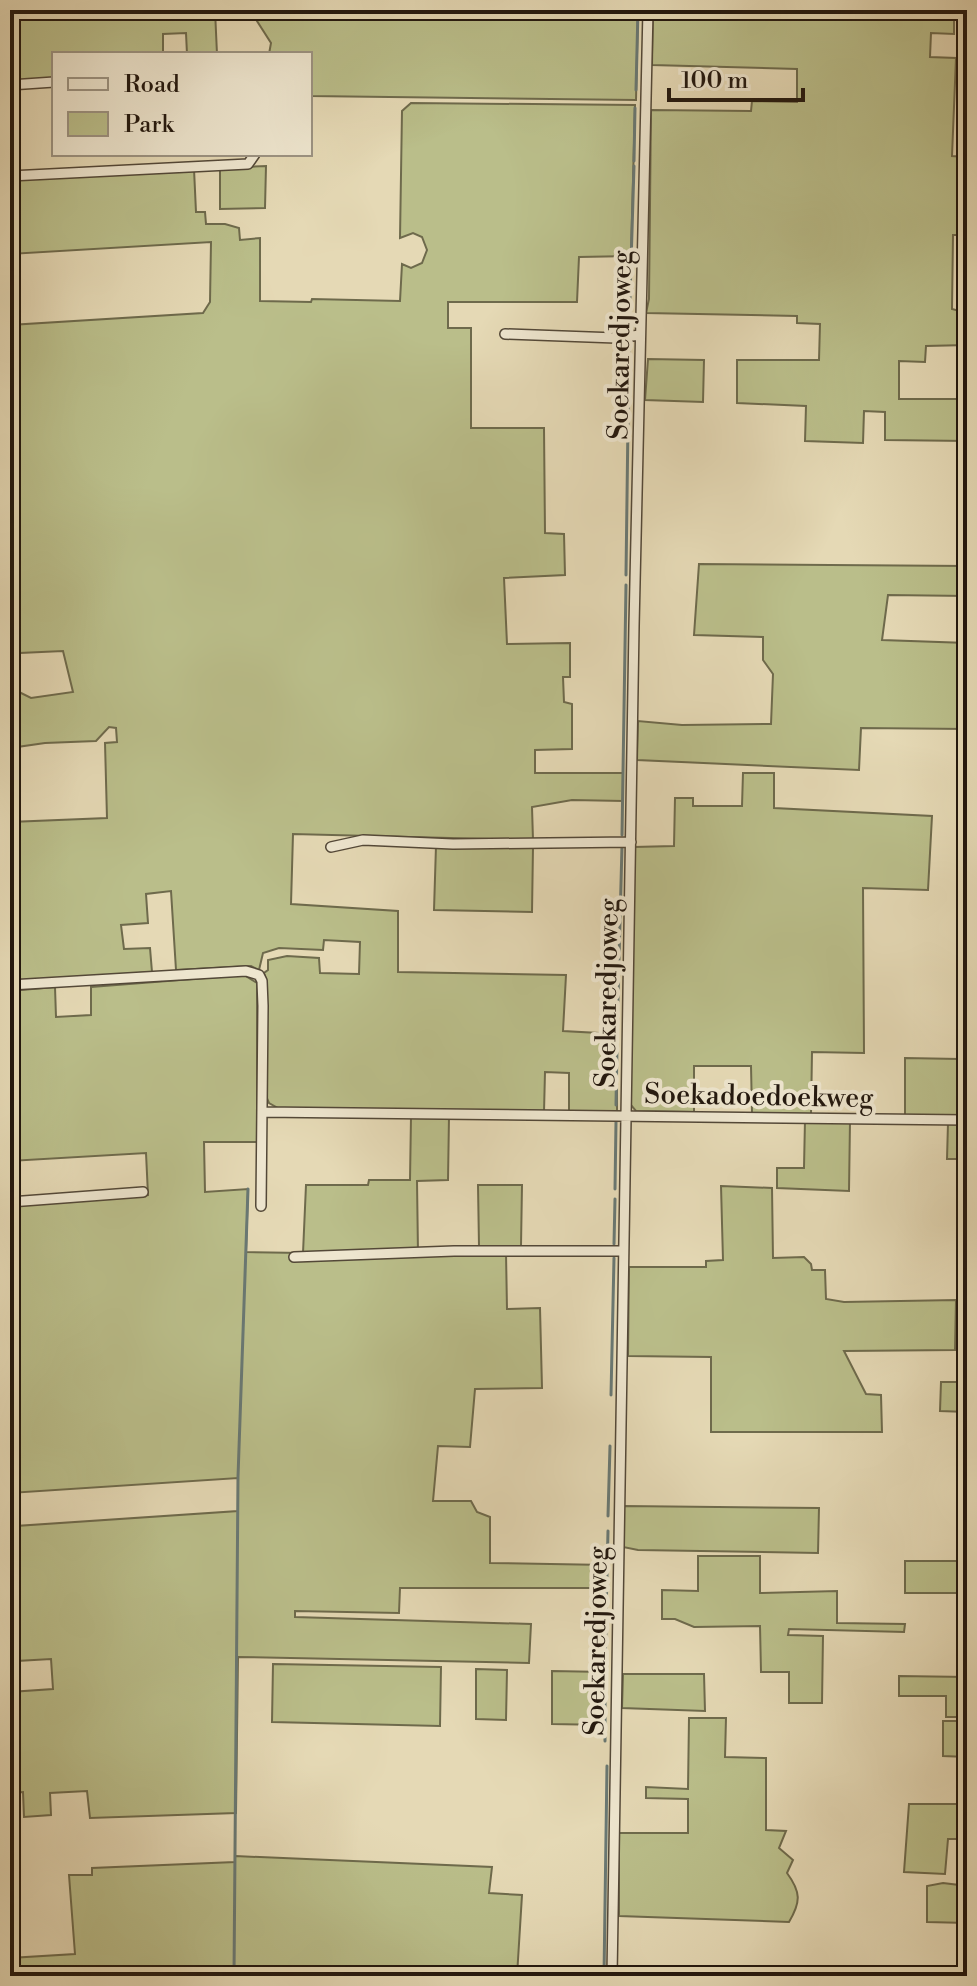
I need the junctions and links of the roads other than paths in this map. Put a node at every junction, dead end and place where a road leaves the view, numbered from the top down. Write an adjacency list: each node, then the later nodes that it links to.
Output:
1 (648, 10): 7 (street, Soekaredjoweg)
2 (52, 82): 3 (street)
3 (10, 85)
4 (254, 156): 5 (street)
5 (10, 176)
6 (505, 334): 7 (street)
7 (640, 335): 8 (street, Soekaredjoweg)
8 (631, 842): 9 (street); 12 (street, Soekaredjoweg)
9 (331, 847)
10 (10, 985): 11 (street)
11 (262, 1112): 12 (street, Soekadoedoekweg); 16 (street)
12 (625, 1115): 13 (street, Soekadoedoekweg); 17 (street, Soekaredjoweg)
13 (967, 1120)
14 (143, 1192): 15 (street)
15 (10, 1202)
16 (261, 1206)
17 (623, 1251): 18 (street); 19 (street, Soekaredjoweg)
18 (294, 1257)
19 (612, 1976)

